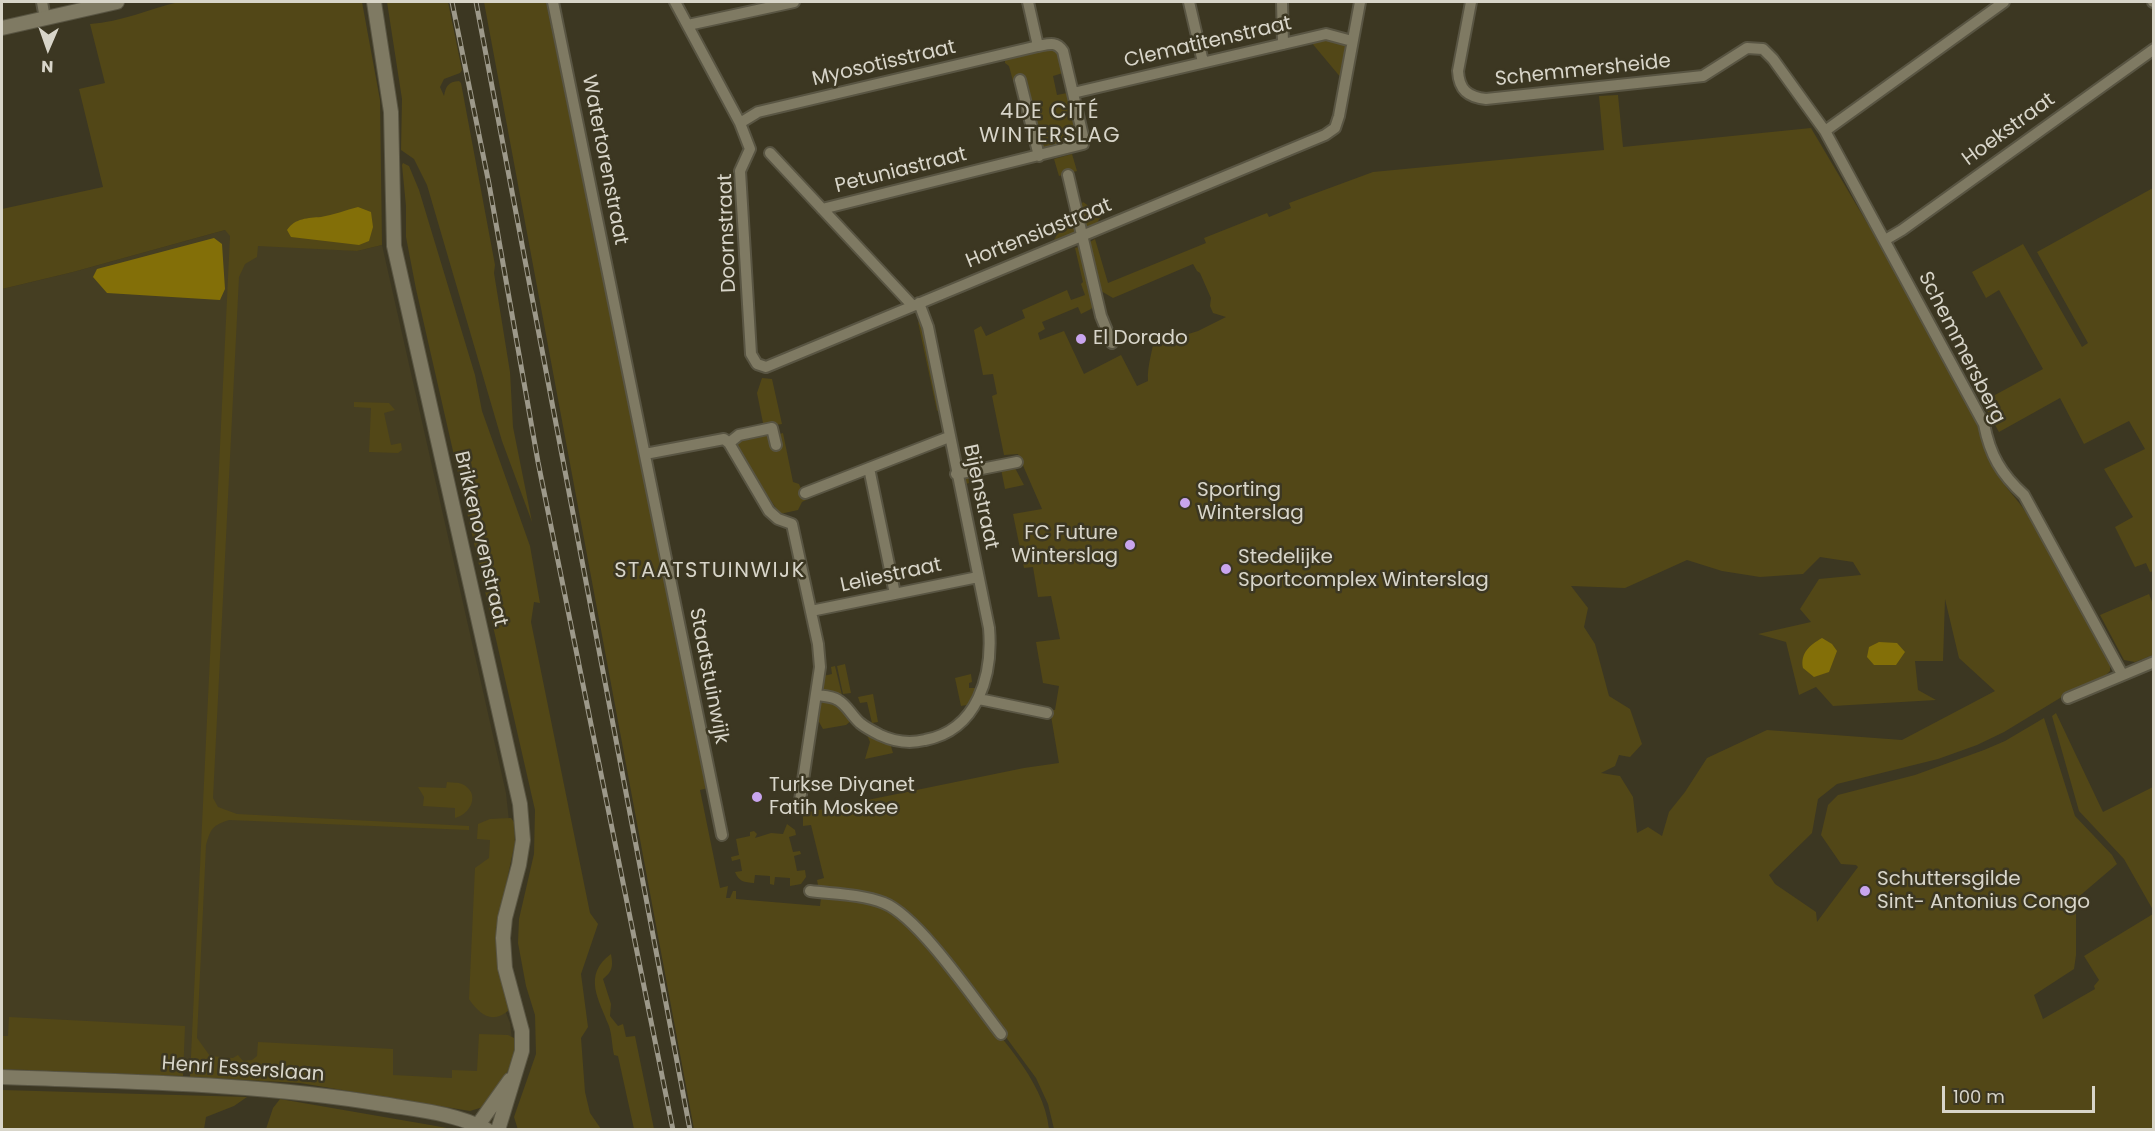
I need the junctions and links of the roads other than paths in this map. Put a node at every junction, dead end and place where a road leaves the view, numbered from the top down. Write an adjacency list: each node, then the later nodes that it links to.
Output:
1 (42, 2): 15 (street)
2 (117, 2): 12 (street)
3 (553, 2): 35 (street, Watertorenstraat)
4 (675, 2): 16 (street, Doornstraat)
5 (794, 2): 13 (street)
6 (1028, 2): 20 (street)
7 (1189, 2): 23 (street)
8 (1282, 2): 19 (street)
9 (1360, 2): 18 (street)
10 (1471, 2): 21 (street, Schemmersheide)
11 (2004, 2): 27 (street)
12 (100, 3): 15 (street)
13 (774, 4): 16 (street)
14 (373, 6): 59 (street, Brikkenovenstraat)
15 (45, 18): 17 (street)
16 (688, 25): 26 (street, Doornstraat)
17 (2, 28)
18 (1352, 41): 19 (street, Clematitenstraat); 32 (street, Hortensiastraat)
19 (1283, 44): 23 (street, Clematitenstraat)
20 (1038, 46): 25 (street); 26 (street, Myosotisstraat)
21 (1755, 47): 27 (street, Schemmersberg)
22 (2154, 49): 33 (street, Hoekstraat)
23 (1203, 62): 25 (street, Clematitenstraat)
24 (1020, 80): 29 (street)
25 (1073, 93): 29 (street, Petuniastraat)
26 (740, 123): 37 (street, Doornstraat)
27 (1825, 131): 33 (street, Schemmersberg)
28 (770, 153): 31 (street, Bijenstraat)
29 (1039, 156): 31 (street, Petuniastraat)
30 (1068, 175): 32 (street, Hortensiastraat)
31 (822, 208): 34 (street, Bijenstraat)
32 (1083, 235): 34 (street, Hortensiastraat); 36 (street, Hortensiastraat)
33 (1885, 240): 50 (street, Schemmersberg)
34 (915, 304): 37 (street, Hortensiastraat); 38 (street, Bijenstraat)
35 (619, 325): 41 (street, Staatstuinwijk)
36 (1112, 343)
37 (766, 367)
38 (949, 437): 43 (street); 44 (street, Bijenstraat)
39 (729, 443): 40 (street); 41 (street); 48 (street)
40 (776, 446)
41 (645, 454): 56 (street, Staatstuinwijk)
42 (1017, 462): 44 (street)
43 (869, 468): 45 (street); 47 (street)
44 (956, 474): 46 (street, Bijenstraat)
45 (805, 493)
46 (978, 577): 47 (street, Leliestraat); 53 (street, Bijenstraat)
47 (895, 594): 48 (street, Leliestraat)
48 (811, 611): 51 (street)
49 (2154, 662): 50 (street)
50 (2122, 674): 52 (street)
51 (816, 695): 53 (street, Bijenstraat); 55 (street)
52 (2068, 698)
53 (978, 699): 54 (street)
54 (1047, 713)
55 (799, 807)
56 (722, 835)
57 (810, 891): 58 (street)
58 (1000, 1034)
59 (517, 1069): 61 (street, Brikkenovenstraat); 62 (street, Brikkenovenstraat)
60 (2, 1077): 61 (street, Henri Esserslaan)
61 (483, 1127)
62 (498, 1130)

